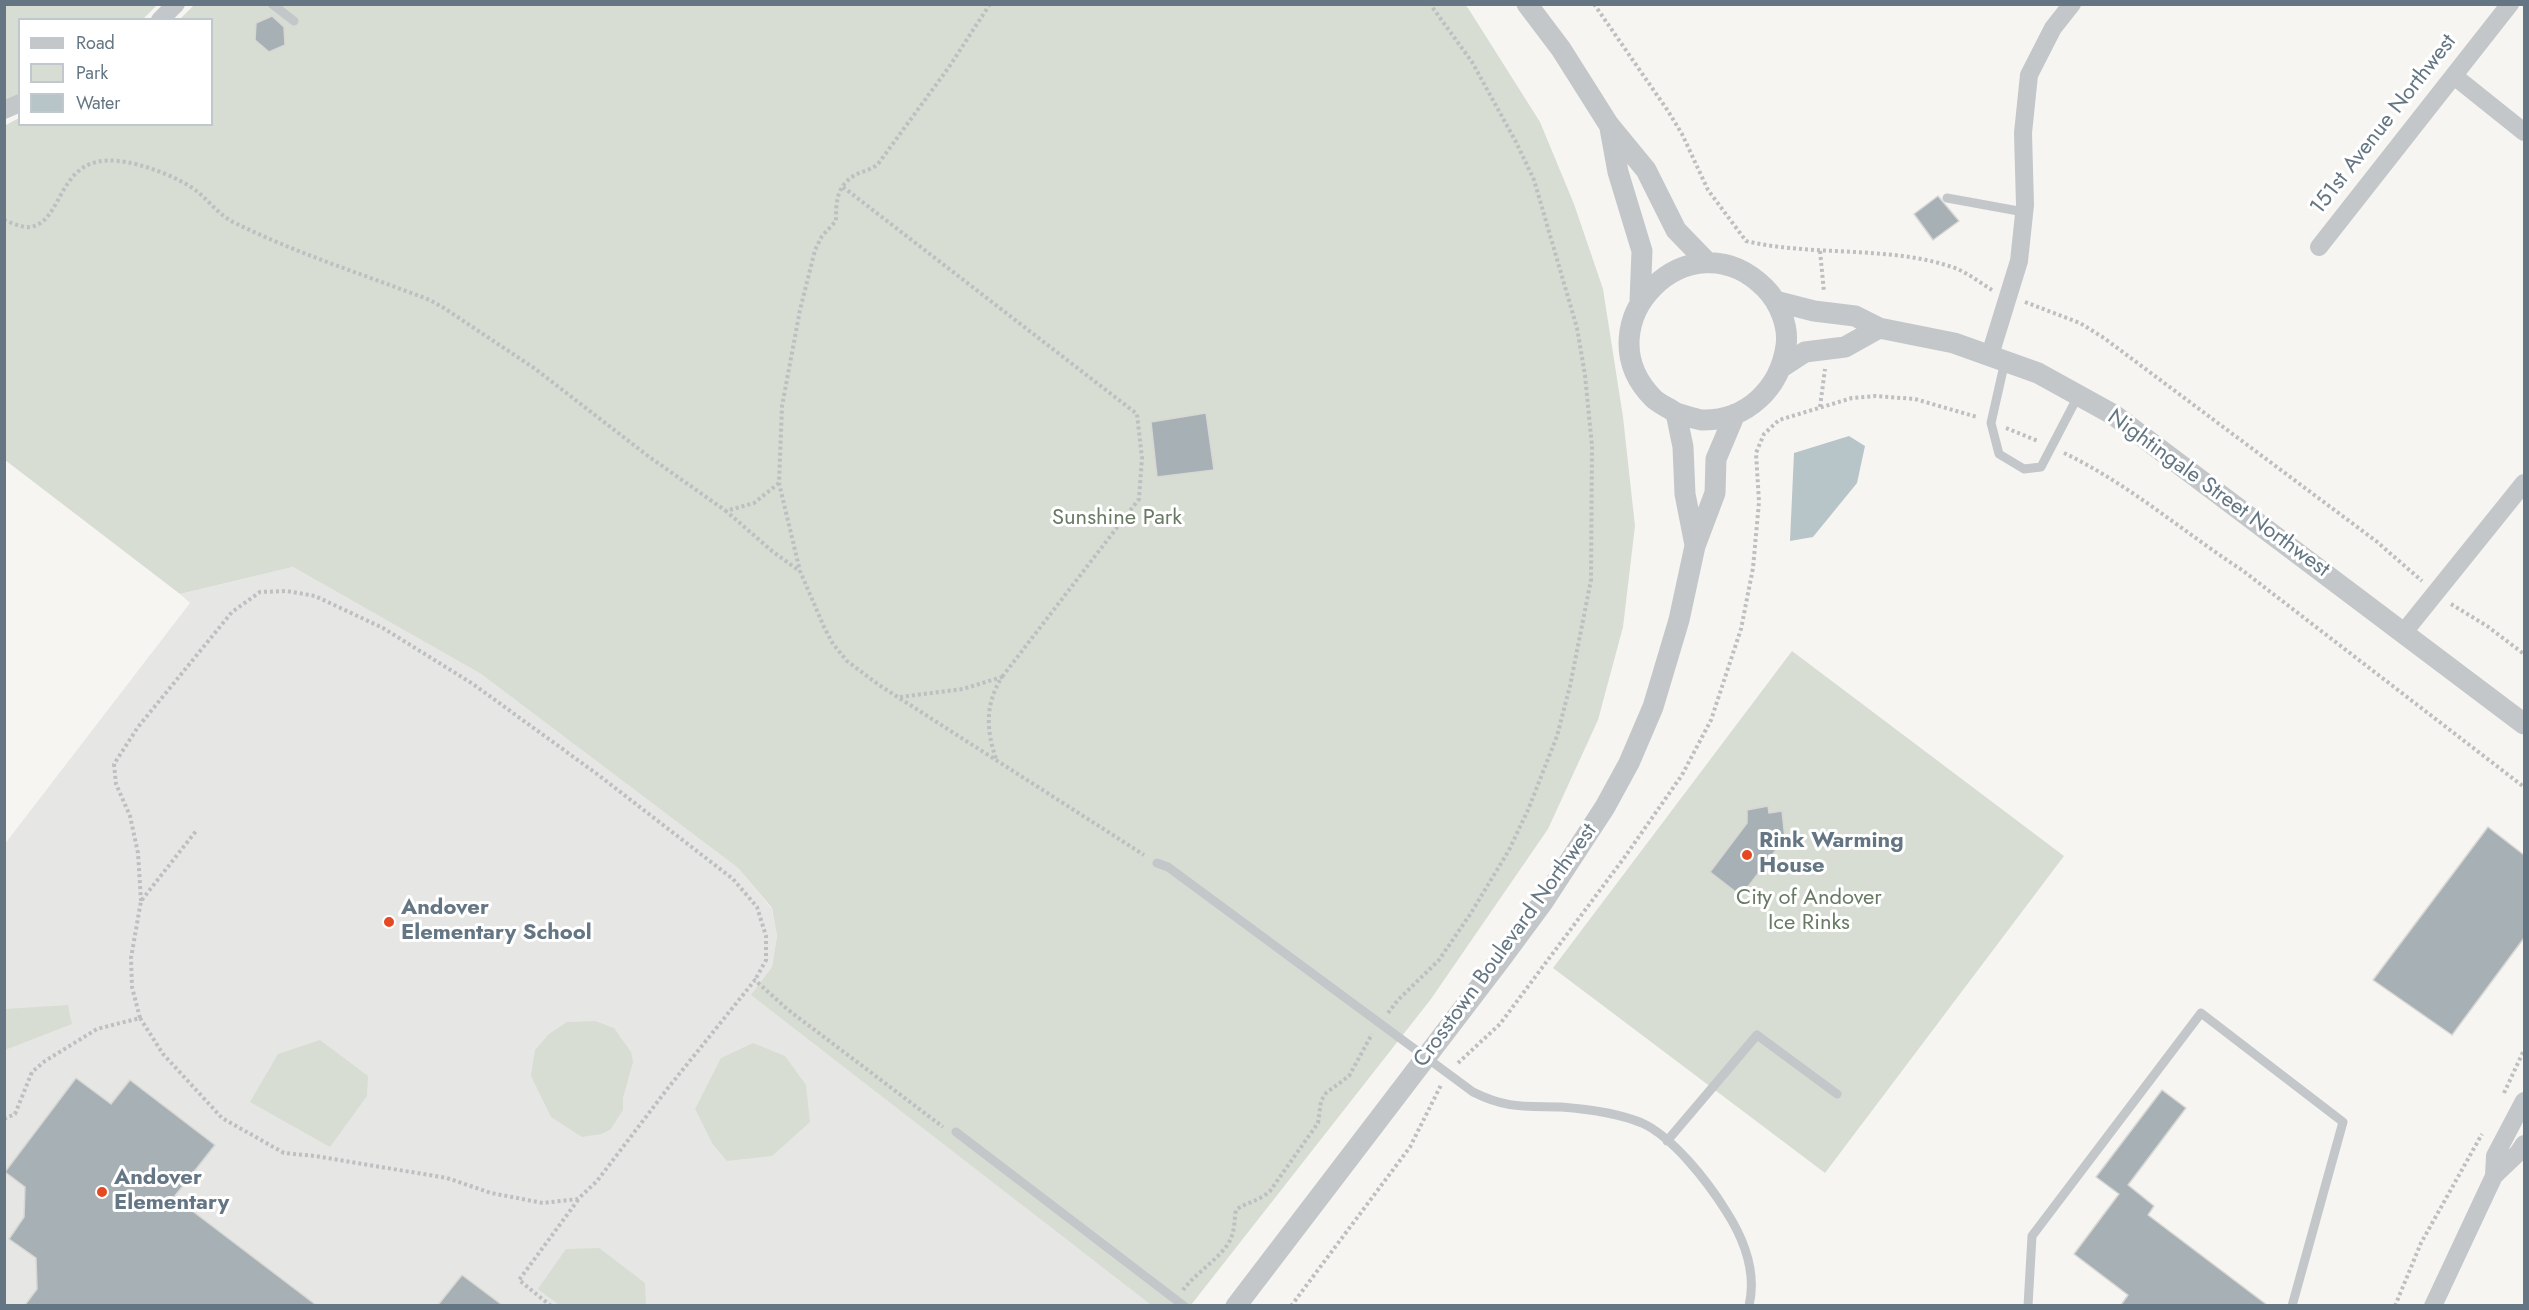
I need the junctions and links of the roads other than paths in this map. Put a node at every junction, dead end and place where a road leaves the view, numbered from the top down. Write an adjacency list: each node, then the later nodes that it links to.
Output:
1 (176, 4): 6 (street)
2 (272, 4): 7 (lane)
3 (1527, 4): 11 (street)
4 (2072, 4): 14 (street)
5 (2510, 4): 8 (street, 151st Avenue Northwest)
6 (162, 18)
7 (294, 21)
8 (2454, 76): 12 (street); 15 (street, 151st Avenue Northwest)
9 (18, 104): 10 (street)
10 (4, 110)
11 (1610, 125): 16 (street); 17 (street)
12 (2524, 132)
13 (1947, 198): 14 (lane)
14 (2024, 212): 20 (street)
15 (2319, 247)
16 (1707, 262): 17 (street); 18 (street)
17 (1640, 300): 23 (street)
18 (1775, 301): 19 (street, Nightingale Street Northwest); 21 (street)
19 (1879, 328): 20 (street, Nightingale Street Northwest); 21 (street)
20 (1997, 358): 22 (street, Nightingale Street Northwest); 22 (lane)
21 (1782, 367): 24 (street)
22 (2078, 396): 27 (street, Nightingale Street Northwest)
23 (1676, 413): 24 (street); 26 (street, Crosstown Boulevard Northwest)
24 (1735, 414): 26 (street, Crosstown Boulevard Northwest)
25 (2524, 483): 27 (street)
26 (1695, 546): 30 (street, Crosstown Boulevard Northwest)
27 (2404, 633): 28 (street, Nightingale Street Northwest)
28 (2524, 724)
29 (1157, 864): 30 (lane)
30 (1427, 1057): 34 (lane); 38 (street, Crosstown Boulevard Northwest)
31 (1837, 1094): 34 (lane)
32 (2524, 1101): 36 (street)
33 (956, 1132): 37 (lane)
34 (1667, 1141): 39 (lane)
35 (2524, 1144): 36 (street)
36 (2494, 1176): 42 (street)
37 (1184, 1305)
38 (1236, 1305)
39 (1749, 1305)
40 (2028, 1305): 41 (lane)
41 (2292, 1305)
42 (2433, 1305)

